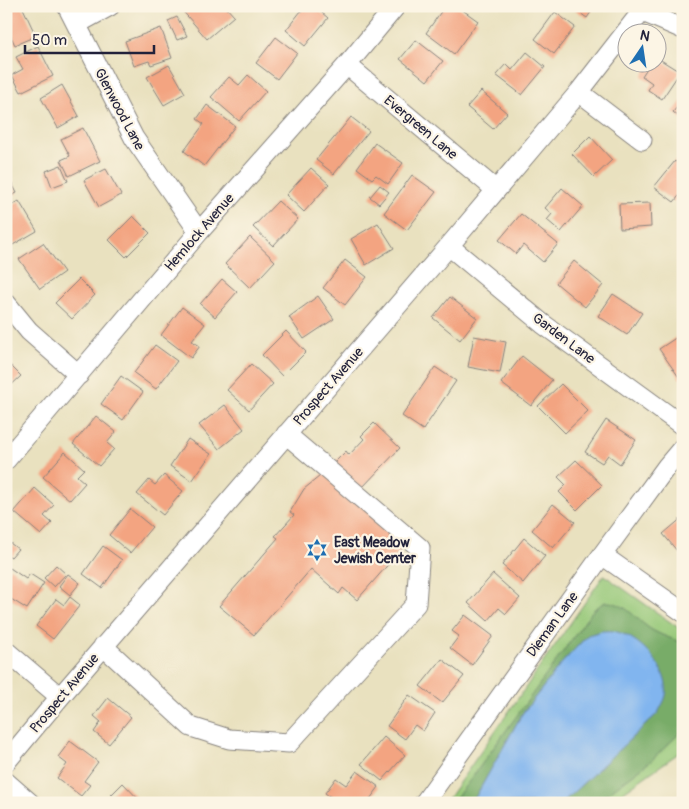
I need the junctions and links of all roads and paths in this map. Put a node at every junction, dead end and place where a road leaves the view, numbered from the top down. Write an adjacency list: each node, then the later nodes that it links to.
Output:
1 (67, 6): 5 (street, Glenwood Lane)
2 (110, 6): 5 (street)
3 (396, 6): 7 (street, Hemlock Avenue)
4 (644, 9): 6 (street); 8 (street, Prospect Avenue)
5 (77, 24): 11 (street, Glenwood Lane)
6 (683, 30)
7 (347, 65): 10 (street, Evergreen Lane); 11 (street, Hemlock Avenue)
8 (579, 92): 9 (street); 10 (street, Prospect Avenue)
9 (642, 140)
10 (496, 190): 12 (street, Prospect Avenue)
11 (199, 232): 14 (street, Hemlock Avenue)
12 (449, 246): 15 (street, Garden Lane); 16 (street, Prospect Avenue)
13 (6, 303): 14 (street)
14 (79, 375): 18 (street, Hemlock Avenue)
15 (683, 426)
16 (286, 434): 21 (street, Prospect Avenue); 21 (street)
17 (683, 446): 19 (street, Dieman Lane)
18 (6, 460)
19 (602, 555): 20 (street); 27 (street, Dieman Lane)
20 (683, 612)
21 (103, 646): 23 (street, Prospect Avenue)
22 (6, 651): 23 (street)
23 (60, 697): 24 (street, Prospect Avenue)
24 (6, 762)
25 (6, 782): 26 (street)
26 (30, 803)
27 (424, 803)

